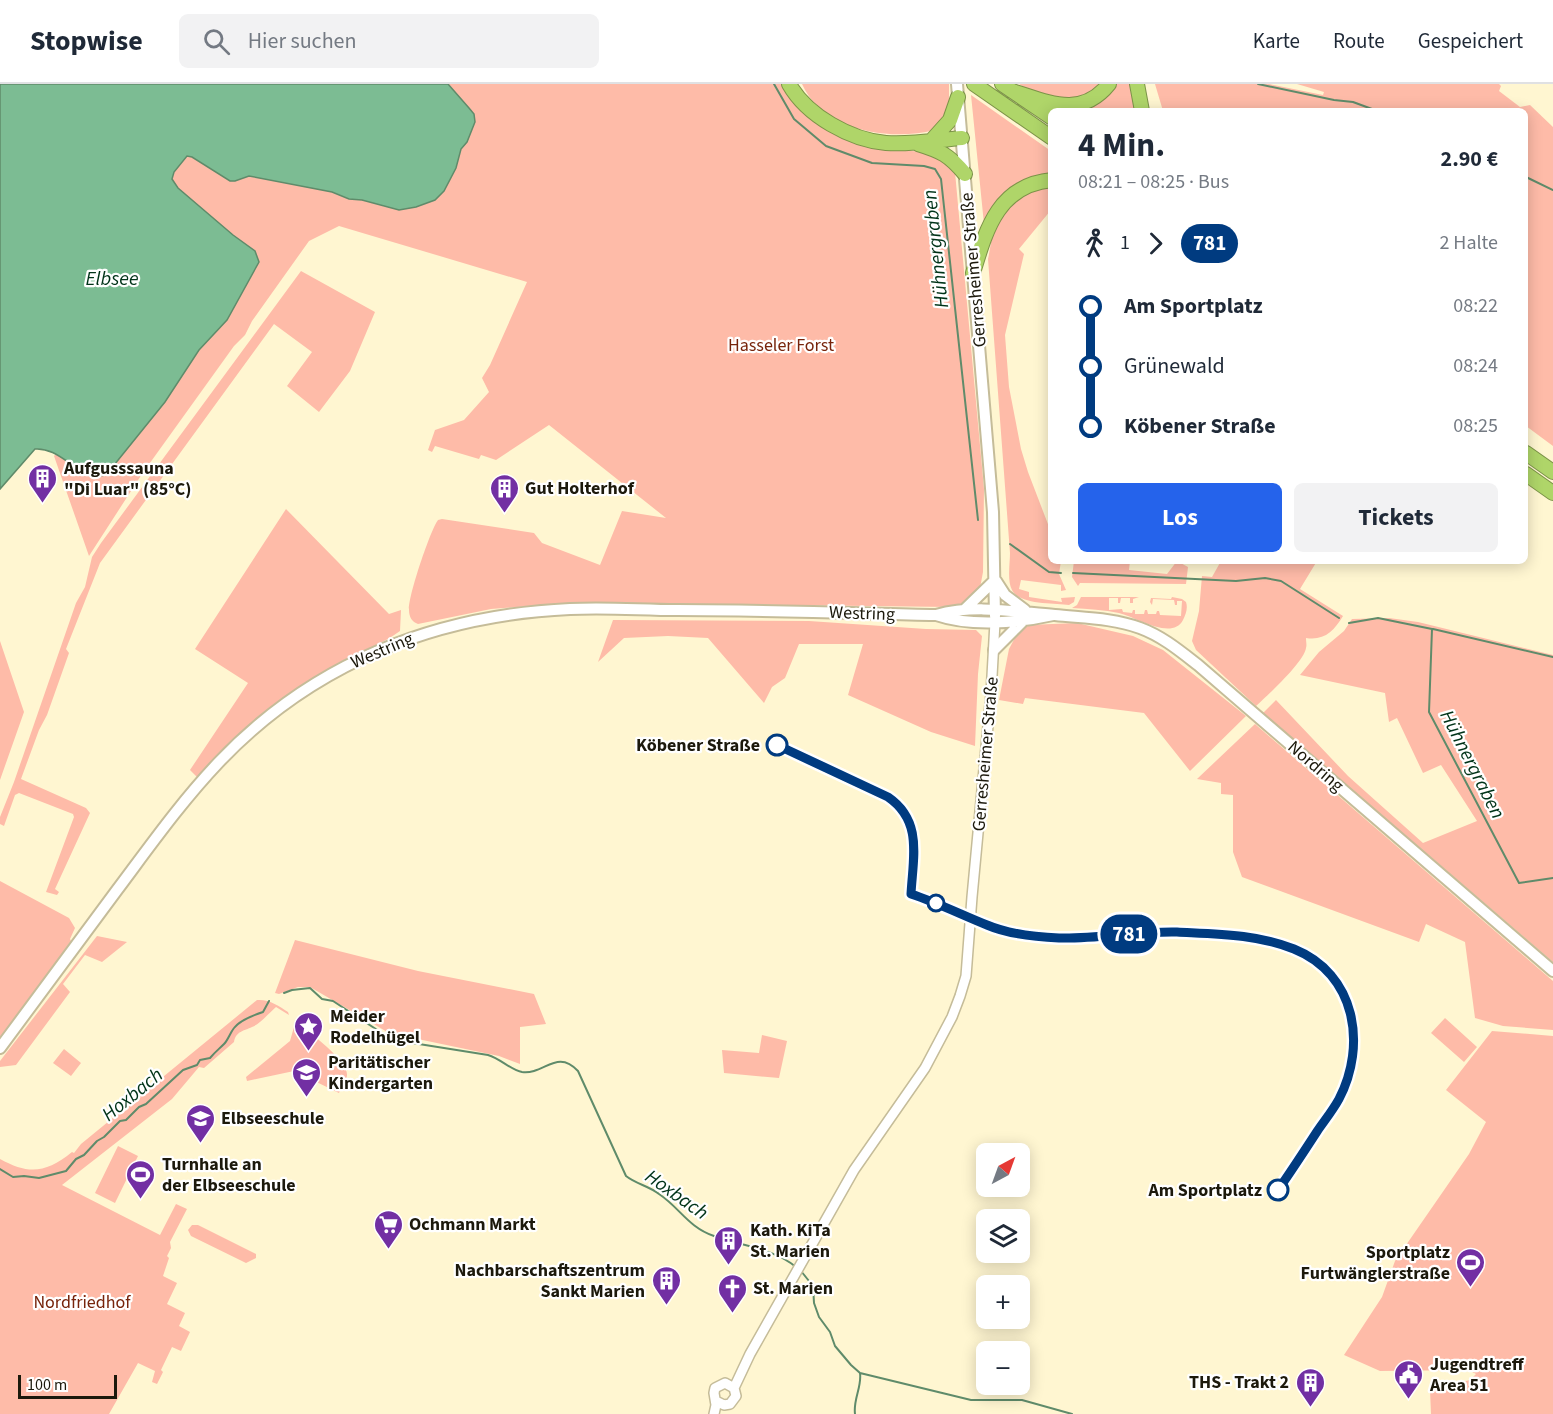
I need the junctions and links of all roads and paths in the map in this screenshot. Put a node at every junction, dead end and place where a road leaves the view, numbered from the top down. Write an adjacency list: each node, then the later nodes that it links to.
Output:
1 (789, 84): 8 (highway)
2 (795, 84): 8 (highway)
3 (974, 84): 11 (highway)
4 (1109, 84): 6 (highway)
5 (1137, 84): 9 (highway)
6 (1007, 87): 10 (highway)
7 (958, 91): 12 (main road, Gerresheimer Straße); 13 (highway)
8 (805, 104): 14 (highway)
9 (1141, 108)
10 (1048, 115)
11 (1048, 135)
12 (962, 138): 13 (highway); 15 (main road, Gerresheimer Straße)
13 (932, 140): 14 (highway)
14 (910, 142): 15 (highway)
15 (965, 174): 17 (main road, Gerresheimer Straße)
16 (1048, 181): 17 (highway)
17 (973, 273): 22 (main road, Gerresheimer Straße)
18 (1528, 454): 19 (highway)
19 (1553, 472)
20 (1528, 475): 21 (highway)
21 (1553, 493)
22 (995, 580): 23 (main road); 24 (main road, Gerresheimer Straße); 25 (main road)
23 (964, 610): 24 (main road, Westring); 26 (main road, Westring)
24 (995, 610): 25 (main road, Nordring); 28 (main road, Gerresheimer Straße)
25 (1028, 611): 27 (main road, Nordring)
26 (936, 615): 28 (main road, Westring); 32 (main road, Westring)
27 (1053, 615): 29 (main road, Nordring); 31 (main road, Nordring)
28 (995, 622): 29 (main road, Nordring); 30 (street, Gerresheimer Straße)
29 (1022, 622): 30 (main road)
30 (994, 650): 33 (street, Gerresheimer Straße)
31 (1553, 971)
32 (0, 1048)
33 (730, 1386): 34 (street); 35 (street)
34 (716, 1401): 35 (street); 36 (street)
35 (727, 1405): 37 (street)
36 (714, 1414)
37 (720, 1414)

